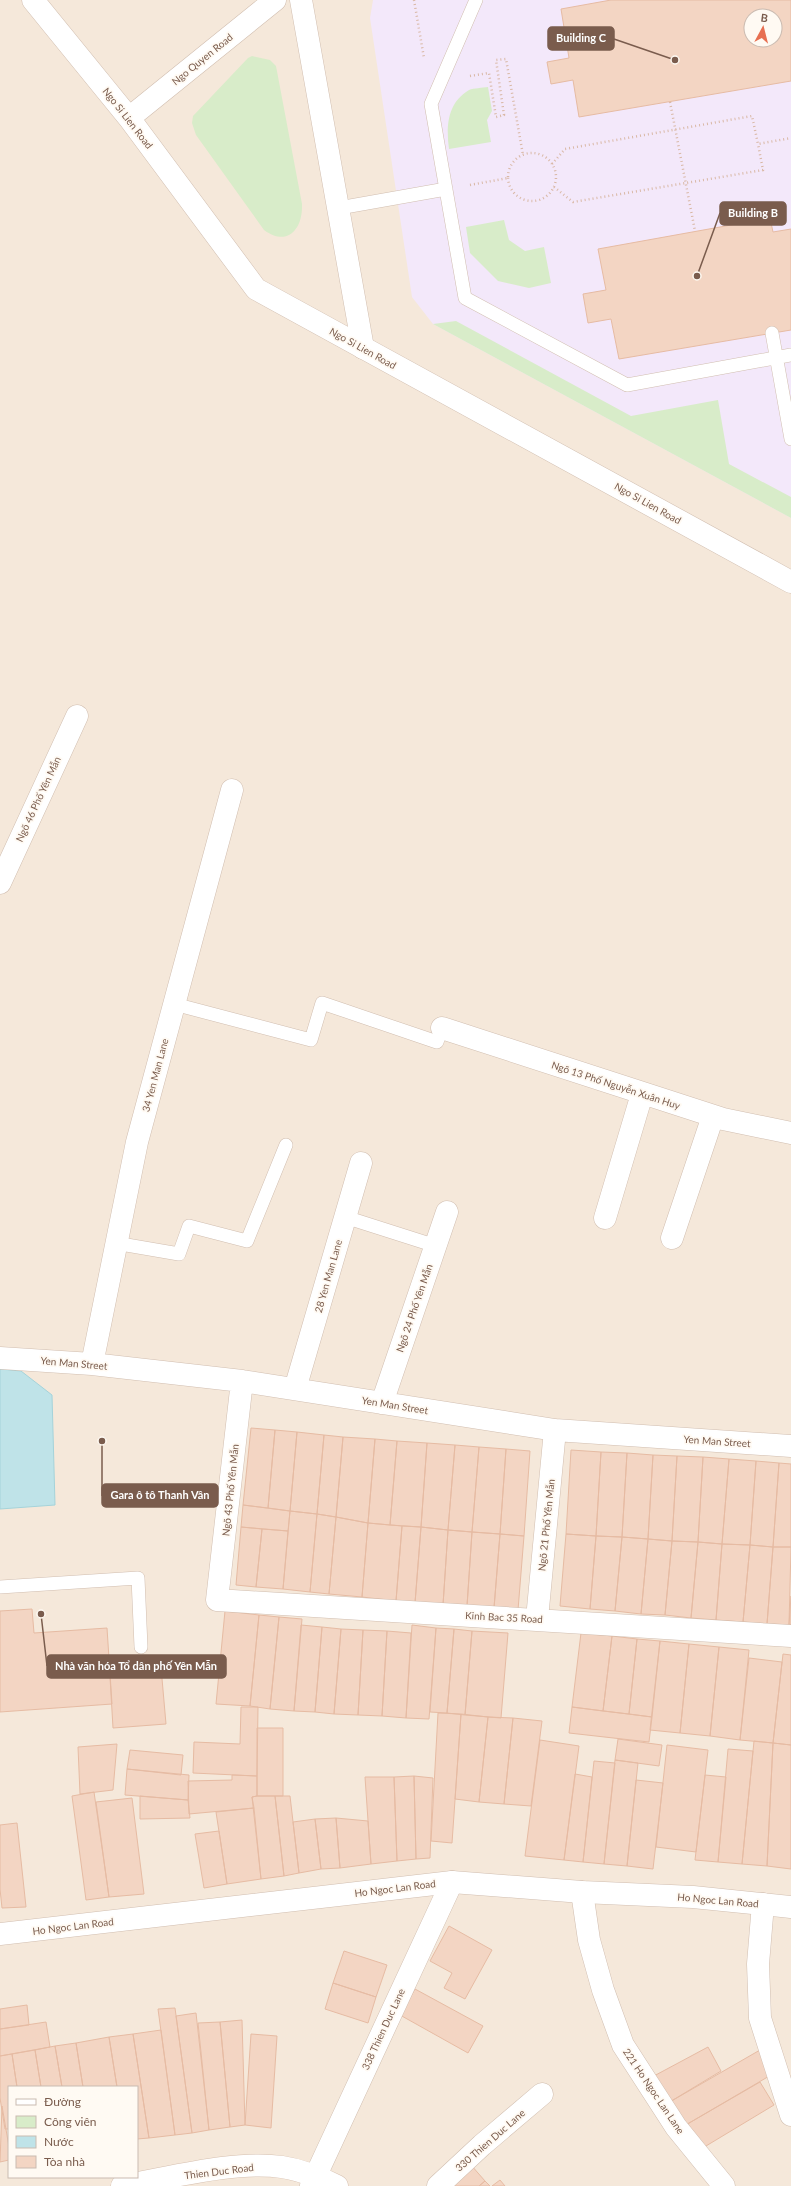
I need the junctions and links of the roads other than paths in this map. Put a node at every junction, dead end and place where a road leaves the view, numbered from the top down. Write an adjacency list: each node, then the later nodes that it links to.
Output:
1 (33, 0): 5 (street, Ngo Si Lien Road)
2 (274, 0): 5 (street, Ngo Quyen Road)
3 (301, 0): 7 (street)
4 (476, 0): 6 (lane)
5 (129, 118): 9 (street, Ngo Si Lien Road)
6 (446, 190): 7 (lane); 11 (lane)
7 (339, 208): 9 (street)
8 (772, 333): 11 (lane)
9 (363, 348): 14 (street, Ngo Si Lien Road)
10 (791, 355): 11 (lane)
11 (776, 357): 12 (lane)
12 (786, 392): 13 (lane)
13 (791, 439)
14 (791, 582)
15 (77, 716): 17 (street, Ngõ 46 Phố Yên Mẫn)
16 (232, 790): 18 (street, 34 Yen Man Lane)
17 (0, 882)
18 (174, 1004): 19 (lane); 29 (street, 34 Yen Man Lane)
19 (442, 1028): 20 (street, Ngõ 13 Phố Nguyễn Xuân Huy)
20 (642, 1094): 21 (street, Ngõ 13 Phố Nguyễn Xuân Huy); 27 (street)
21 (713, 1116): 22 (street, Ngõ 13 Phố Nguyễn Xuân Huy); 28 (street)
22 (791, 1133)
23 (286, 1145): 29 (lane)
24 (361, 1163): 26 (street, 28 Yen Man Lane)
25 (447, 1212): 30 (street, Ngõ 24 Phố Yên Mẫn)
26 (345, 1217): 30 (lane); 34 (street, 28 Yen Man Lane)
27 (605, 1218)
28 (672, 1238)
29 (115, 1243): 32 (street, 34 Yen Man Lane)
30 (436, 1246): 35 (street, Ngõ 24 Phố Yên Mẫn)
31 (0, 1358): 32 (street, Yen Man Street)
32 (92, 1364): 33 (street, Yen Man Street)
33 (242, 1381): 34 (street, Yen Man Street); 39 (street, Ngõ 43 Phố Yên Mẫn)
34 (294, 1389): 35 (street, Yen Man Street)
35 (382, 1403): 36 (street, Yen Man Street)
36 (555, 1430): 37 (street, Yen Man Street); 40 (street, Ngõ 21 Phố Yên Mẫn)
37 (791, 1446)
38 (0, 1587): 42 (lane)
39 (217, 1600): 40 (street, Kinh Bac 35 Road)
40 (537, 1619): 41 (street, Kinh Bac 35 Road)
41 (791, 1636)
42 (141, 1648)
43 (452, 1882): 44 (street, Ho Ngoc Lan Road); 47 (street, Ho Ngoc Lan Road); 50 (street, 338 Thien Duc Lane)
44 (582, 1892): 45 (street, Ho Ngoc Lan Road); 54 (street, 221 Ho Ngoc Lan Lane)
45 (763, 1904): 46 (street, Ho Ngoc Lan Road); 49 (street)
46 (791, 1907)
47 (0, 1934)
48 (542, 2094): 53 (street, 330 Thien Duc Lane)
49 (791, 2115)
50 (313, 2181): 51 (street, Thien Duc Road); 52 (street, Thien Duc Road)
51 (122, 2186)
52 (337, 2186)
53 (438, 2186)
54 (724, 2186)

